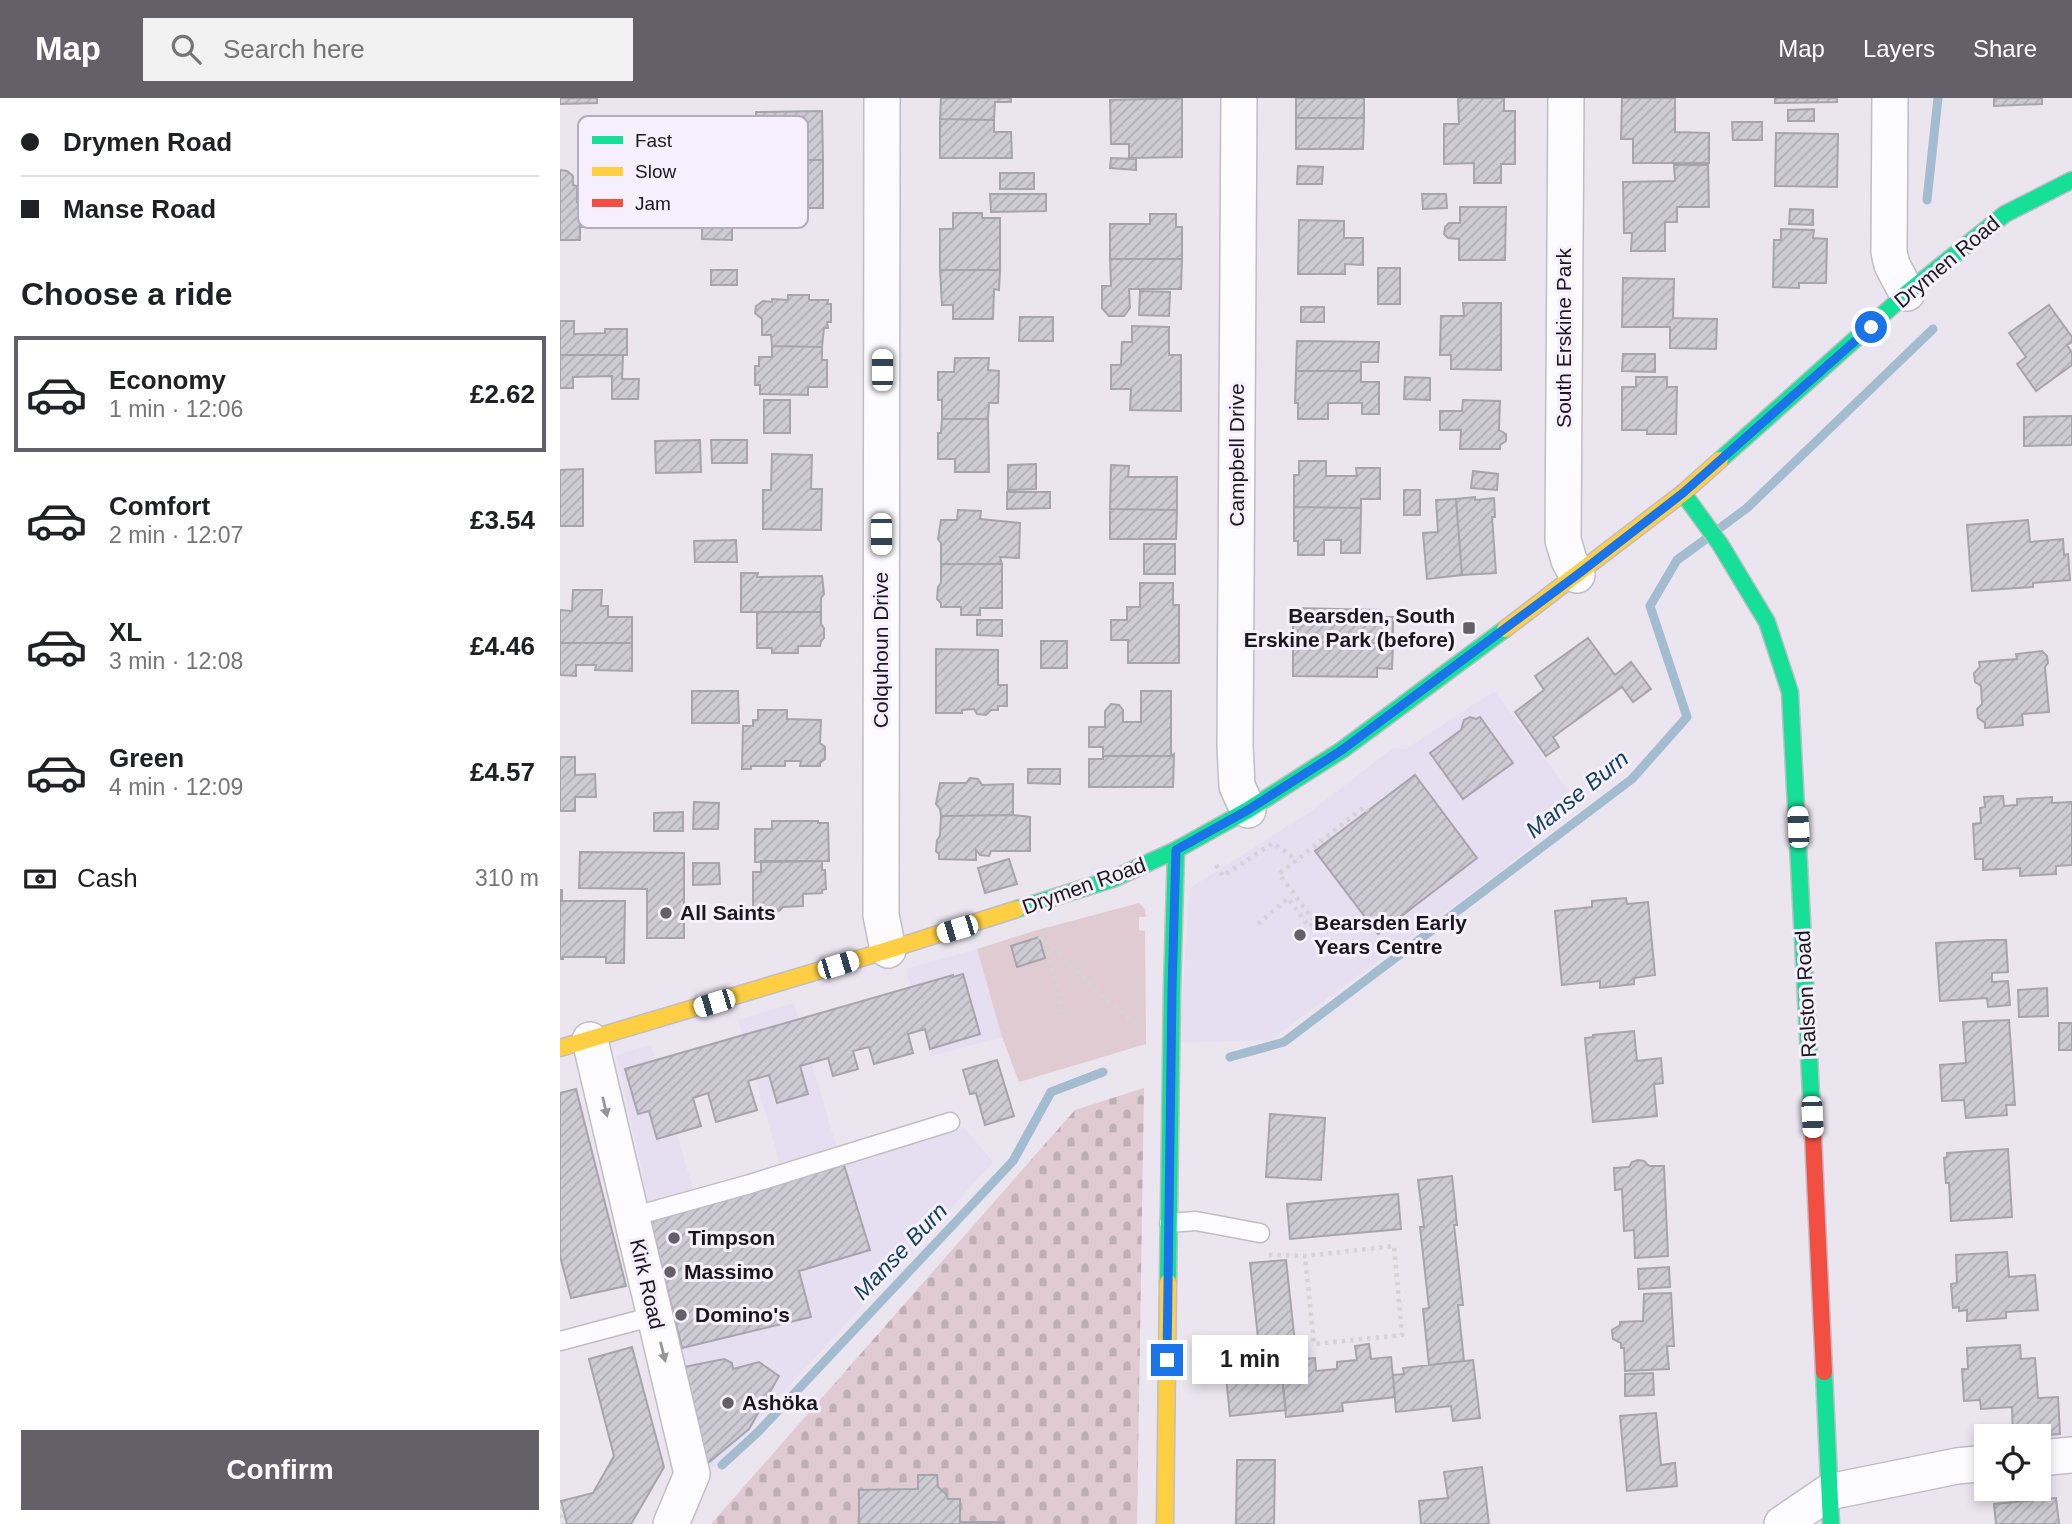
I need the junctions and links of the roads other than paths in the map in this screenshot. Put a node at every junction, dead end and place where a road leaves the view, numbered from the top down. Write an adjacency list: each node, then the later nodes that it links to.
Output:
1 (882, 98): 11 (street, Colquhoun Drive)
2 (1239, 98): 9 (street, Campbell Drive)
3 (1566, 98): 8 (street, South Erskine Park)
4 (1890, 98): 6 (street)
5 (2072, 180): 6 (main road, Drymen Road)
6 (1907, 293): 7 (main road, Drymen Road)
7 (1683, 493): 8 (main road, Drymen Road); 22 (main road, Ralston Road)
8 (1577, 575): 9 (main road, Drymen Road)
9 (1248, 810): 10 (main road, Drymen Road)
10 (1176, 850): 11 (main road, Drymen Road); 15 (main road)
11 (888, 950): 12 (main road, Drymen Road)
12 (575, 1044): 14 (street, Kirk Road, one-way to 14)
13 (950, 1122): 14 (lane)
14 (631, 1217): 17 (street, Kirk Road)
15 (1169, 1223): 16 (lane); 24 (main road)
16 (1260, 1233)
17 (654, 1316): 18 (lane); 23 (street, Kirk Road, one-way to 23)
18 (561, 1336)
19 (2072, 1455): 20 (street)
20 (2051, 1457)
21 (1974, 1464): 22 (street)
22 (1830, 1508): 25 (street)
23 (671, 1524)
24 (1165, 1524)
25 (1782, 1524)

